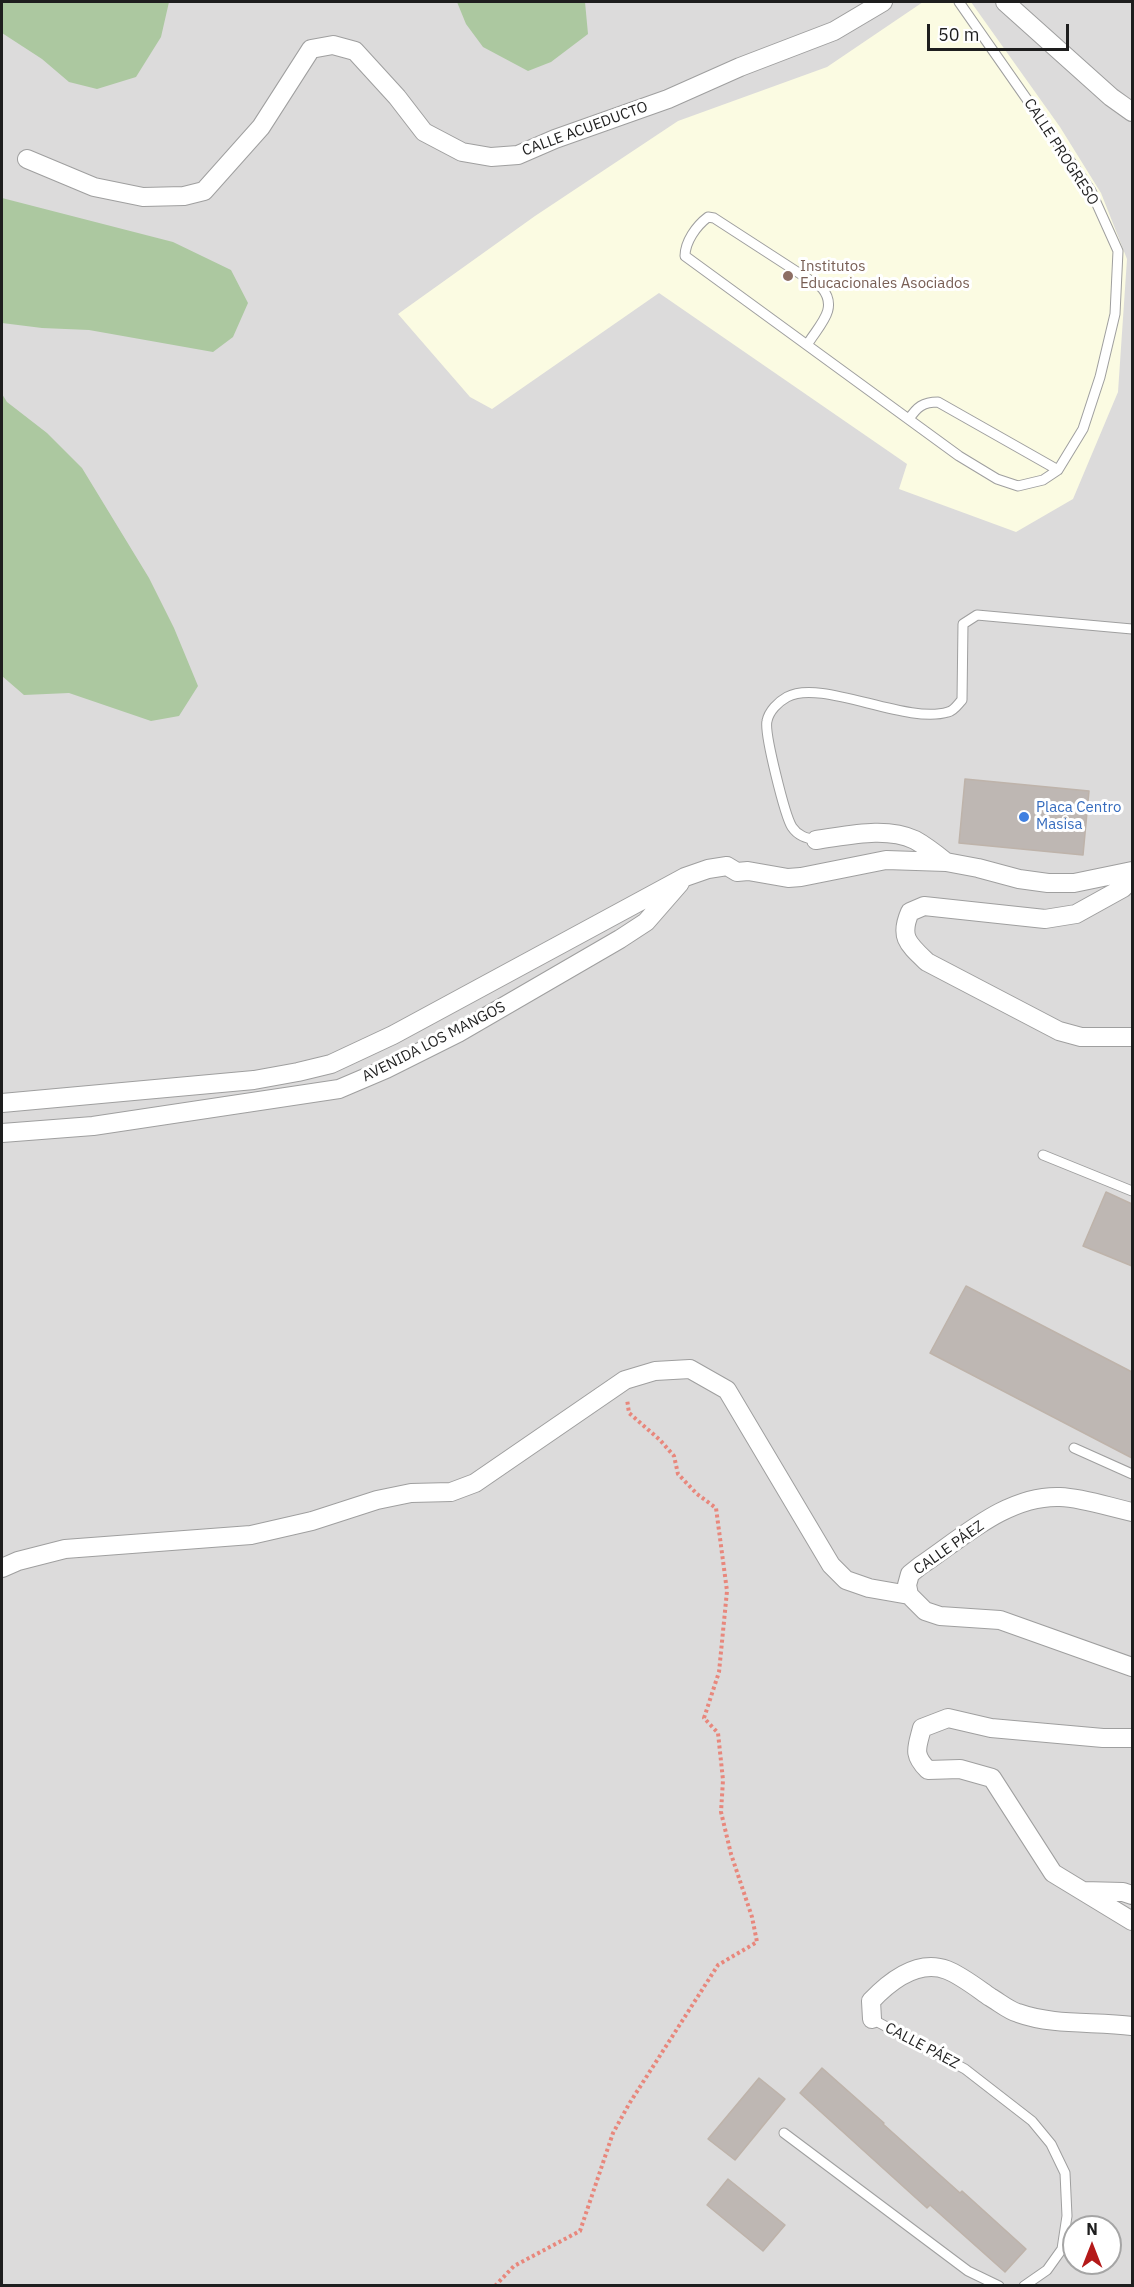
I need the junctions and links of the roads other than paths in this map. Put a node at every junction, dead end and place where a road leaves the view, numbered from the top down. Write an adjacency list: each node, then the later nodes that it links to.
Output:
1 (883, 2): 5 (street, CALLE ACUEDUCTO)
2 (959, 2): 8 (lane, CALLE PROGRESO)
3 (1005, 2): 4 (street)
4 (1132, 111)
5 (27, 159)
6 (807, 345): 6 (lane); 7 (lane)
7 (909, 419): 8 (lane, CALLE PROGRESO); 8 (lane)
8 (1058, 470)
9 (1132, 629): 10 (lane)
10 (816, 840): 11 (street)
11 (946, 862): 12 (street, AVENIDA LOS MANGOS); 13 (street, AVENIDA LOS MANGOS)
12 (1132, 871)
13 (685, 877): 16 (street, AVENIDA LOS MANGOS); 17 (street, AVENIDA LOS MANGOS)
14 (1132, 878): 15 (street)
15 (1132, 1037)
16 (2, 1103)
17 (2, 1132)
18 (1043, 1155): 19 (lane)
19 (1132, 1191)
20 (1074, 1448): 21 (lane)
21 (1132, 1474)
22 (1132, 1512): 24 (street, CALLE PÁEZ)
23 (2, 1568): 24 (street)
24 (909, 1595): 25 (street, CALLE PÁEZ)
25 (1132, 1667)
26 (1132, 1738): 27 (street)
27 (1081, 1892): 28 (street); 29 (street)
28 (1132, 1895)
29 (1132, 1922)
30 (872, 2019): 31 (street, CALLE PÁEZ); 34 (lane, CALLE PÁEZ)
31 (1132, 2026)
32 (784, 2133): 33 (lane)
33 (999, 2286)
34 (1024, 2286)

